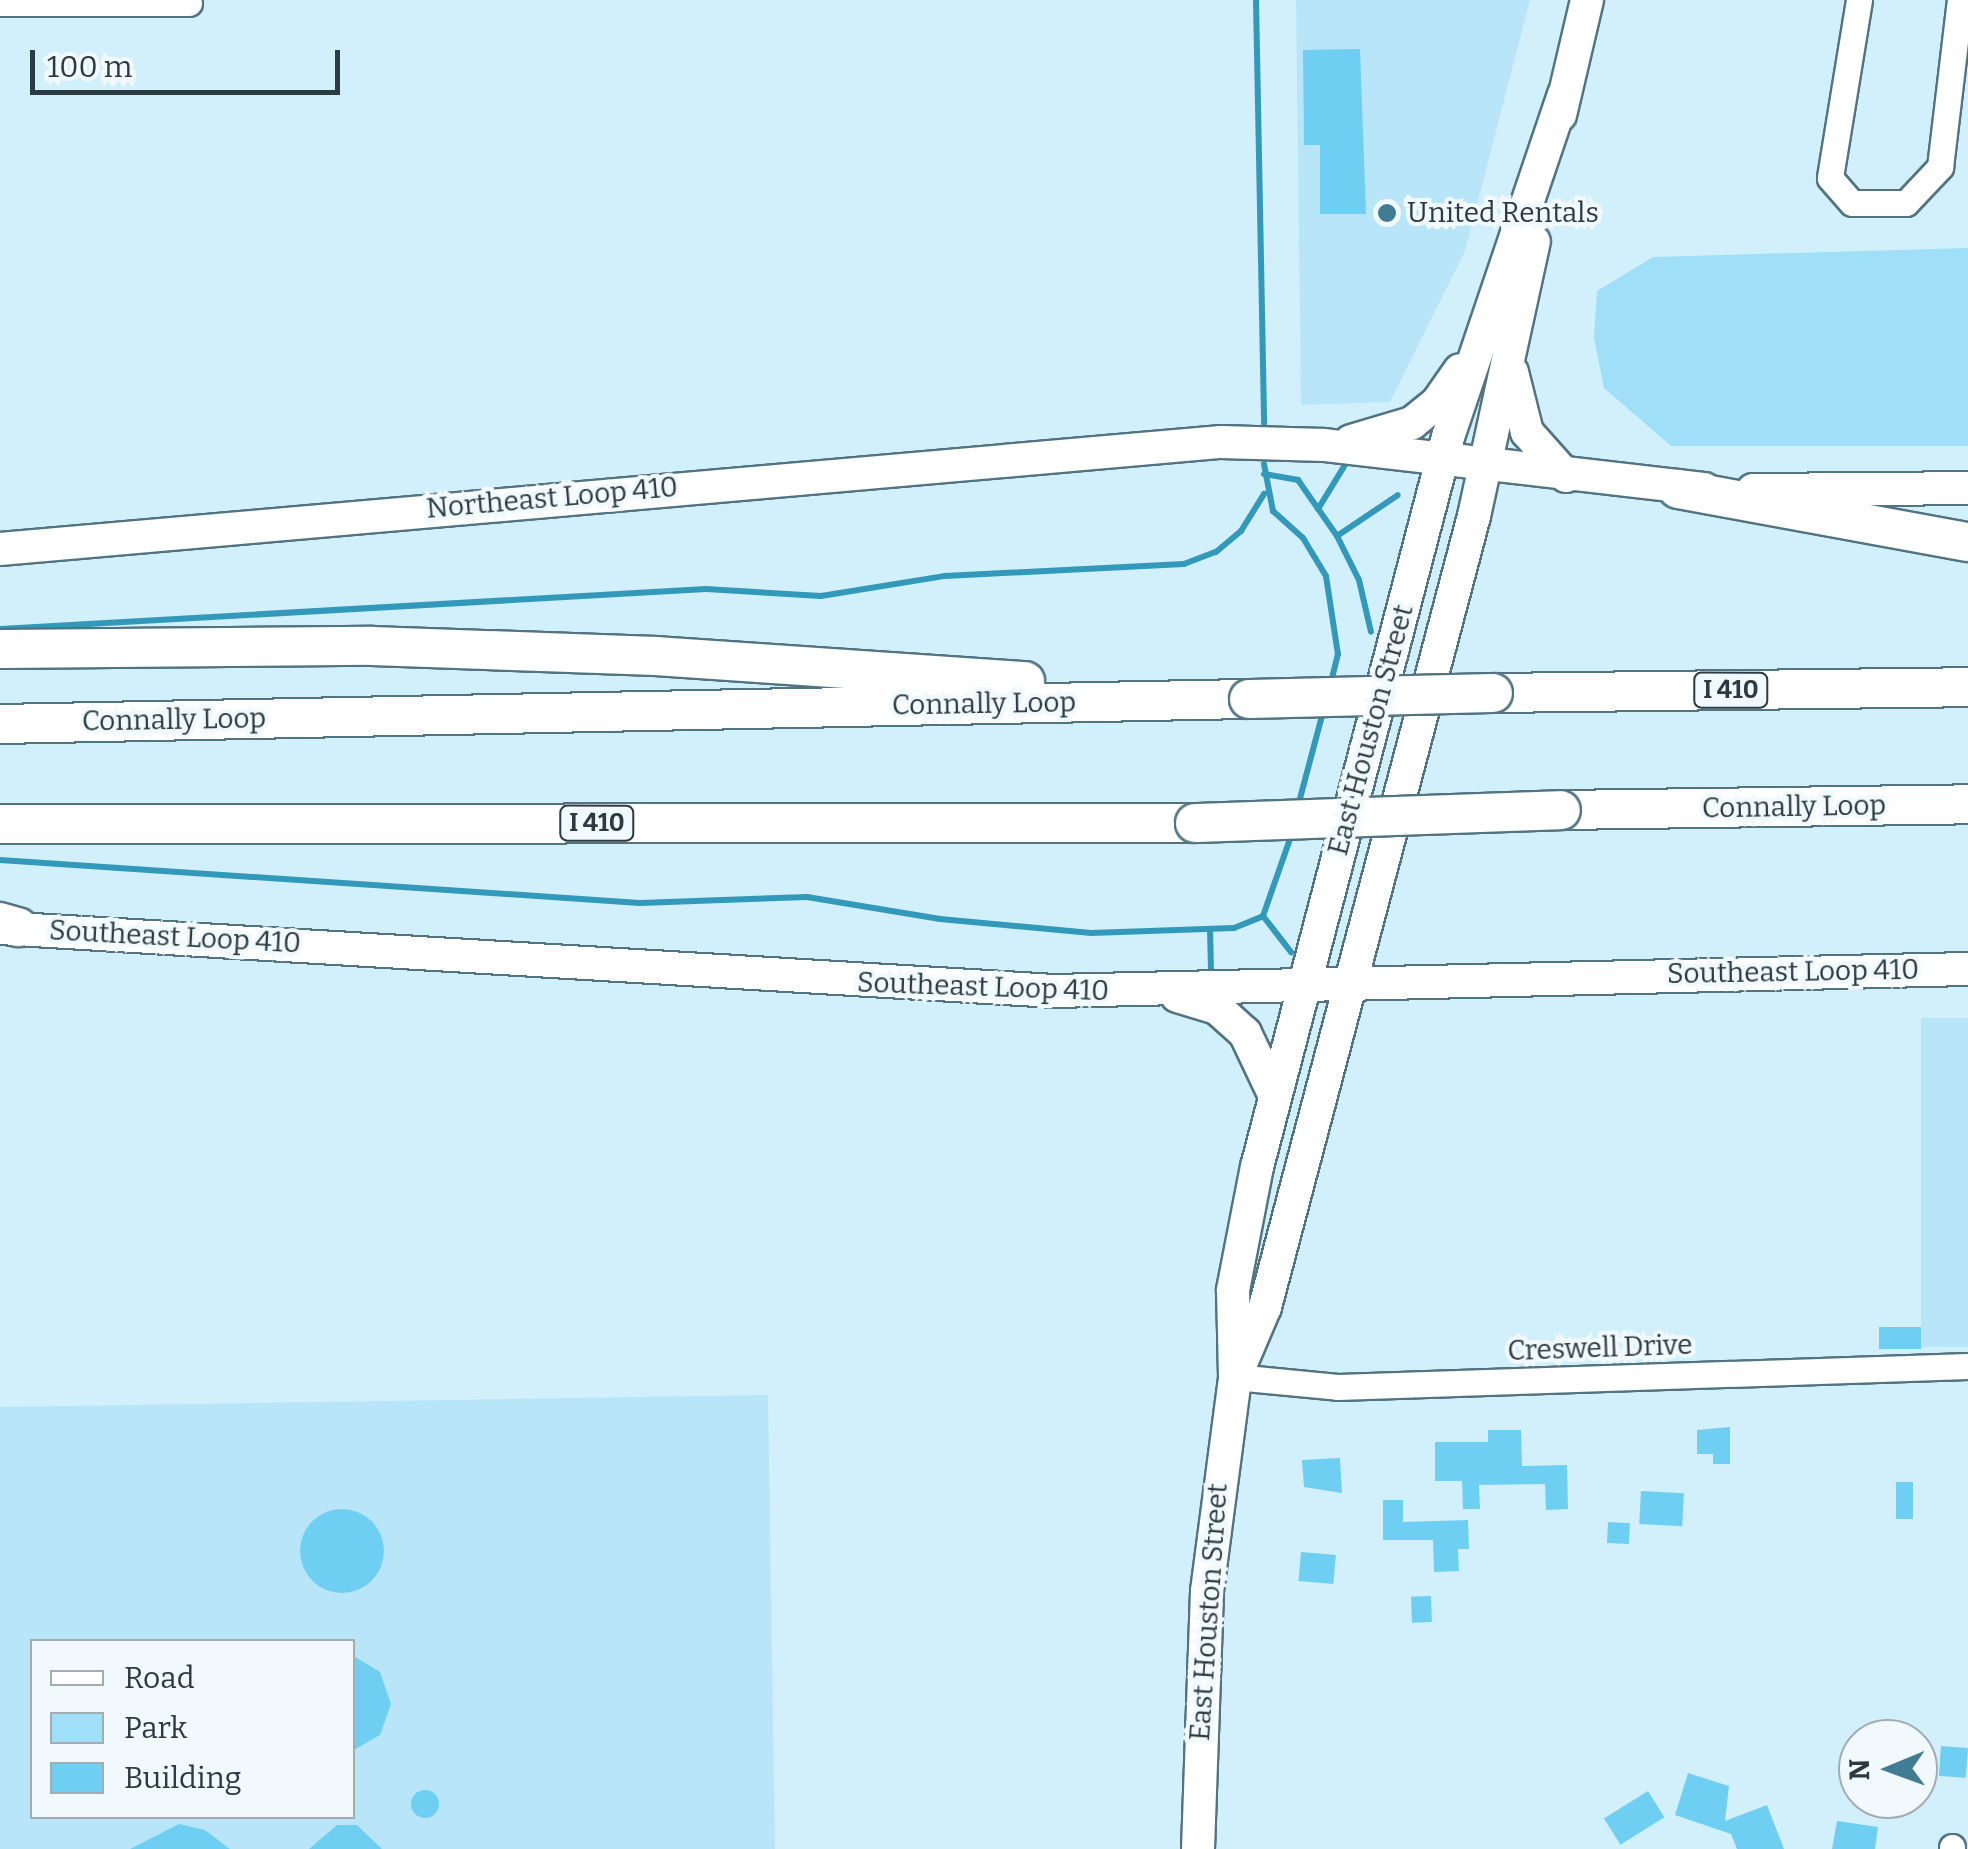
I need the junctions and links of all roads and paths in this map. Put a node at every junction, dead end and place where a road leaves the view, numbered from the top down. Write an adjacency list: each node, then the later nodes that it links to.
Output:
1 (1587, 0): 6 (main road, East Houston Street)
2 (1859, 0): 7 (street)
3 (1960, 0): 7 (street)
4 (0, 3): 5 (street)
5 (188, 3)
6 (1564, 95): 8 (main road, East Houston Street); 9 (main road, East Houston Street)
7 (1955, 148)
8 (1483, 338): 10 (main road); 11 (main road, East Houston Street)
9 (1509, 359): 12 (main road, East Houston Street); 13 (main road)
10 (1324, 445): 11 (main road); 17 (main road, Northeast Loop 410)
11 (1442, 460): 12 (main road); 28 (main road, East Houston Street)
12 (1486, 466): 13 (main road); 29 (main road, East Houston Street)
13 (1566, 476): 14 (main road)
14 (1678, 488): 15 (main road); 16 (highway)
15 (1968, 488)
16 (1968, 542)
17 (0, 549)
18 (0, 649): 20 (highway)
19 (1968, 687): 20 (highway, Connally Loop / I 410, bridge)
20 (1099, 702): 21 (highway, Connally Loop / I 410)
21 (0, 724)
22 (1968, 804): 24 (highway, Connally Loop / I 410, bridge)
23 (0, 824): 24 (highway, Connally Loop / I 410)
24 (446, 824): 25 (highway)
25 (0, 850)
26 (6, 926): 30 (main road, Southeast Loop 410)
27 (1968, 968): 29 (main road, Southeast Loop 410)
28 (1304, 983): 29 (main road, Southeast Loop 410); 30 (main road, Southeast Loop 410); 31 (main road, East Houston Street)
29 (1348, 984): 33 (main road, East Houston Street)
30 (1164, 992): 31 (main road)
31 (1274, 1094): 33 (main road, East Houston Street)
32 (1968, 1366): 33 (street, Creswell Drive)
33 (1235, 1377): 34 (main road, East Houston Street)
34 (1198, 1849)

